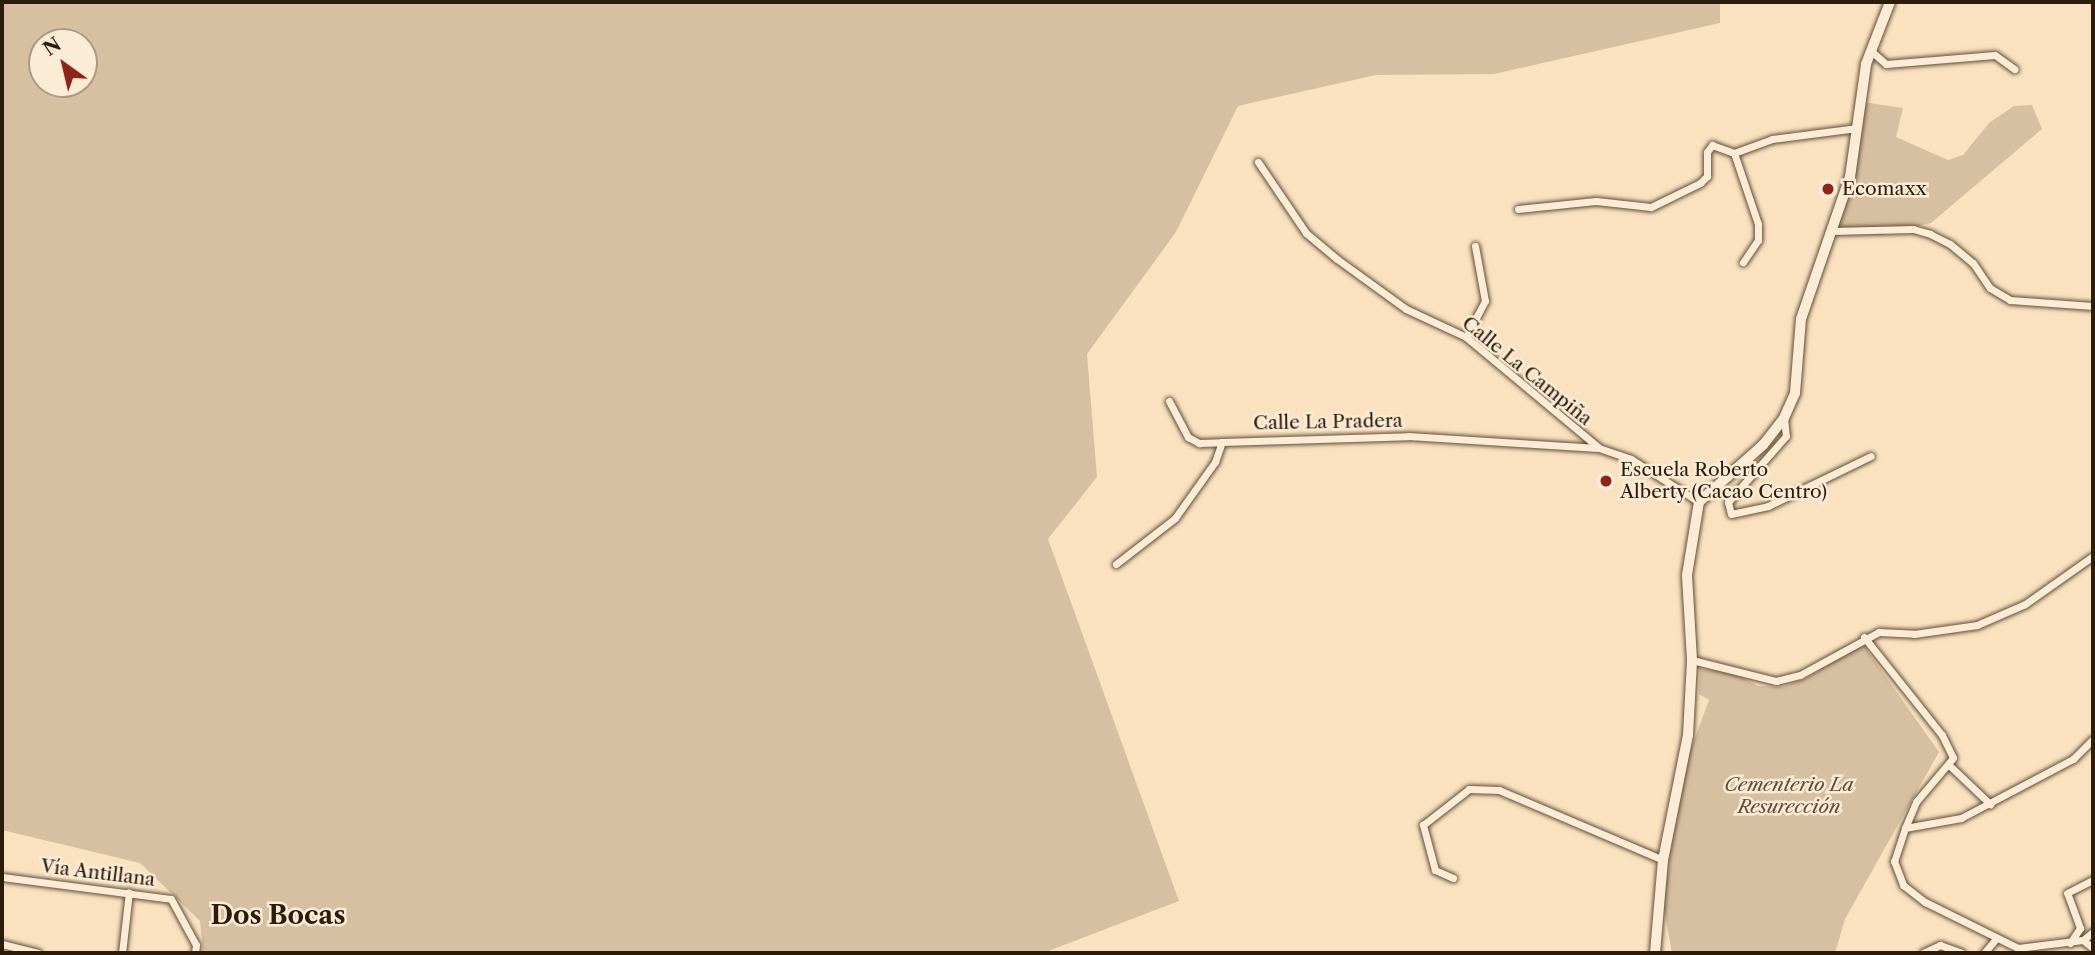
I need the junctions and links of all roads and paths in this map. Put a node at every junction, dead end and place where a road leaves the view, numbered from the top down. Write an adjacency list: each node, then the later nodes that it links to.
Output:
1 (1890, 2): 2 (street)
2 (1871, 51): 3 (street); 4 (street)
3 (2014, 69)
4 (1857, 128): 5 (street); 8 (street)
5 (1734, 153): 7 (street); 10 (street)
6 (1258, 162): 12 (street, Calle La Campiña)
7 (1518, 209)
8 (1832, 231): 11 (street); 14 (street)
9 (1475, 246): 12 (street)
10 (1743, 262)
11 (2093, 306)
12 (1466, 338): 16 (street, Calle La Campiña)
13 (1169, 401): 15 (street, Calle La Pradera)
14 (1784, 418): 17 (street); 18 (street)
15 (1222, 442): 16 (street, Calle La Pradera); 20 (street)
16 (1599, 448): 18 (street, Calle La Campiña)
17 (1871, 456)
18 (1699, 502): 22 (street)
19 (2093, 556): 21 (street)
20 (1116, 564)
21 (1864, 636): 22 (street); 24 (street)
22 (1692, 660): 27 (street)
23 (2093, 739): 25 (street)
24 (1950, 765): 25 (street); 26 (street)
25 (1990, 804): 26 (street)
26 (1905, 828): 33 (street)
27 (1663, 860): 29 (street); 41 (street)
28 (2, 877): 31 (street, Vía Antillana)
29 (1453, 878)
30 (2093, 880): 36 (street)
31 (129, 892): 39 (street); 40 (street, Vía Antillana)
32 (2093, 932): 34 (street)
33 (1995, 940): 36 (street); 44 (street)
34 (2083, 940): 36 (street); 37 (street)
35 (2, 944): 38 (street)
36 (2070, 944)
37 (2093, 948)
38 (38, 953)
39 (122, 953)
40 (195, 953)
41 (1655, 953)
42 (1923, 953): 43 (street)
43 (1962, 953)
44 (1983, 953)

